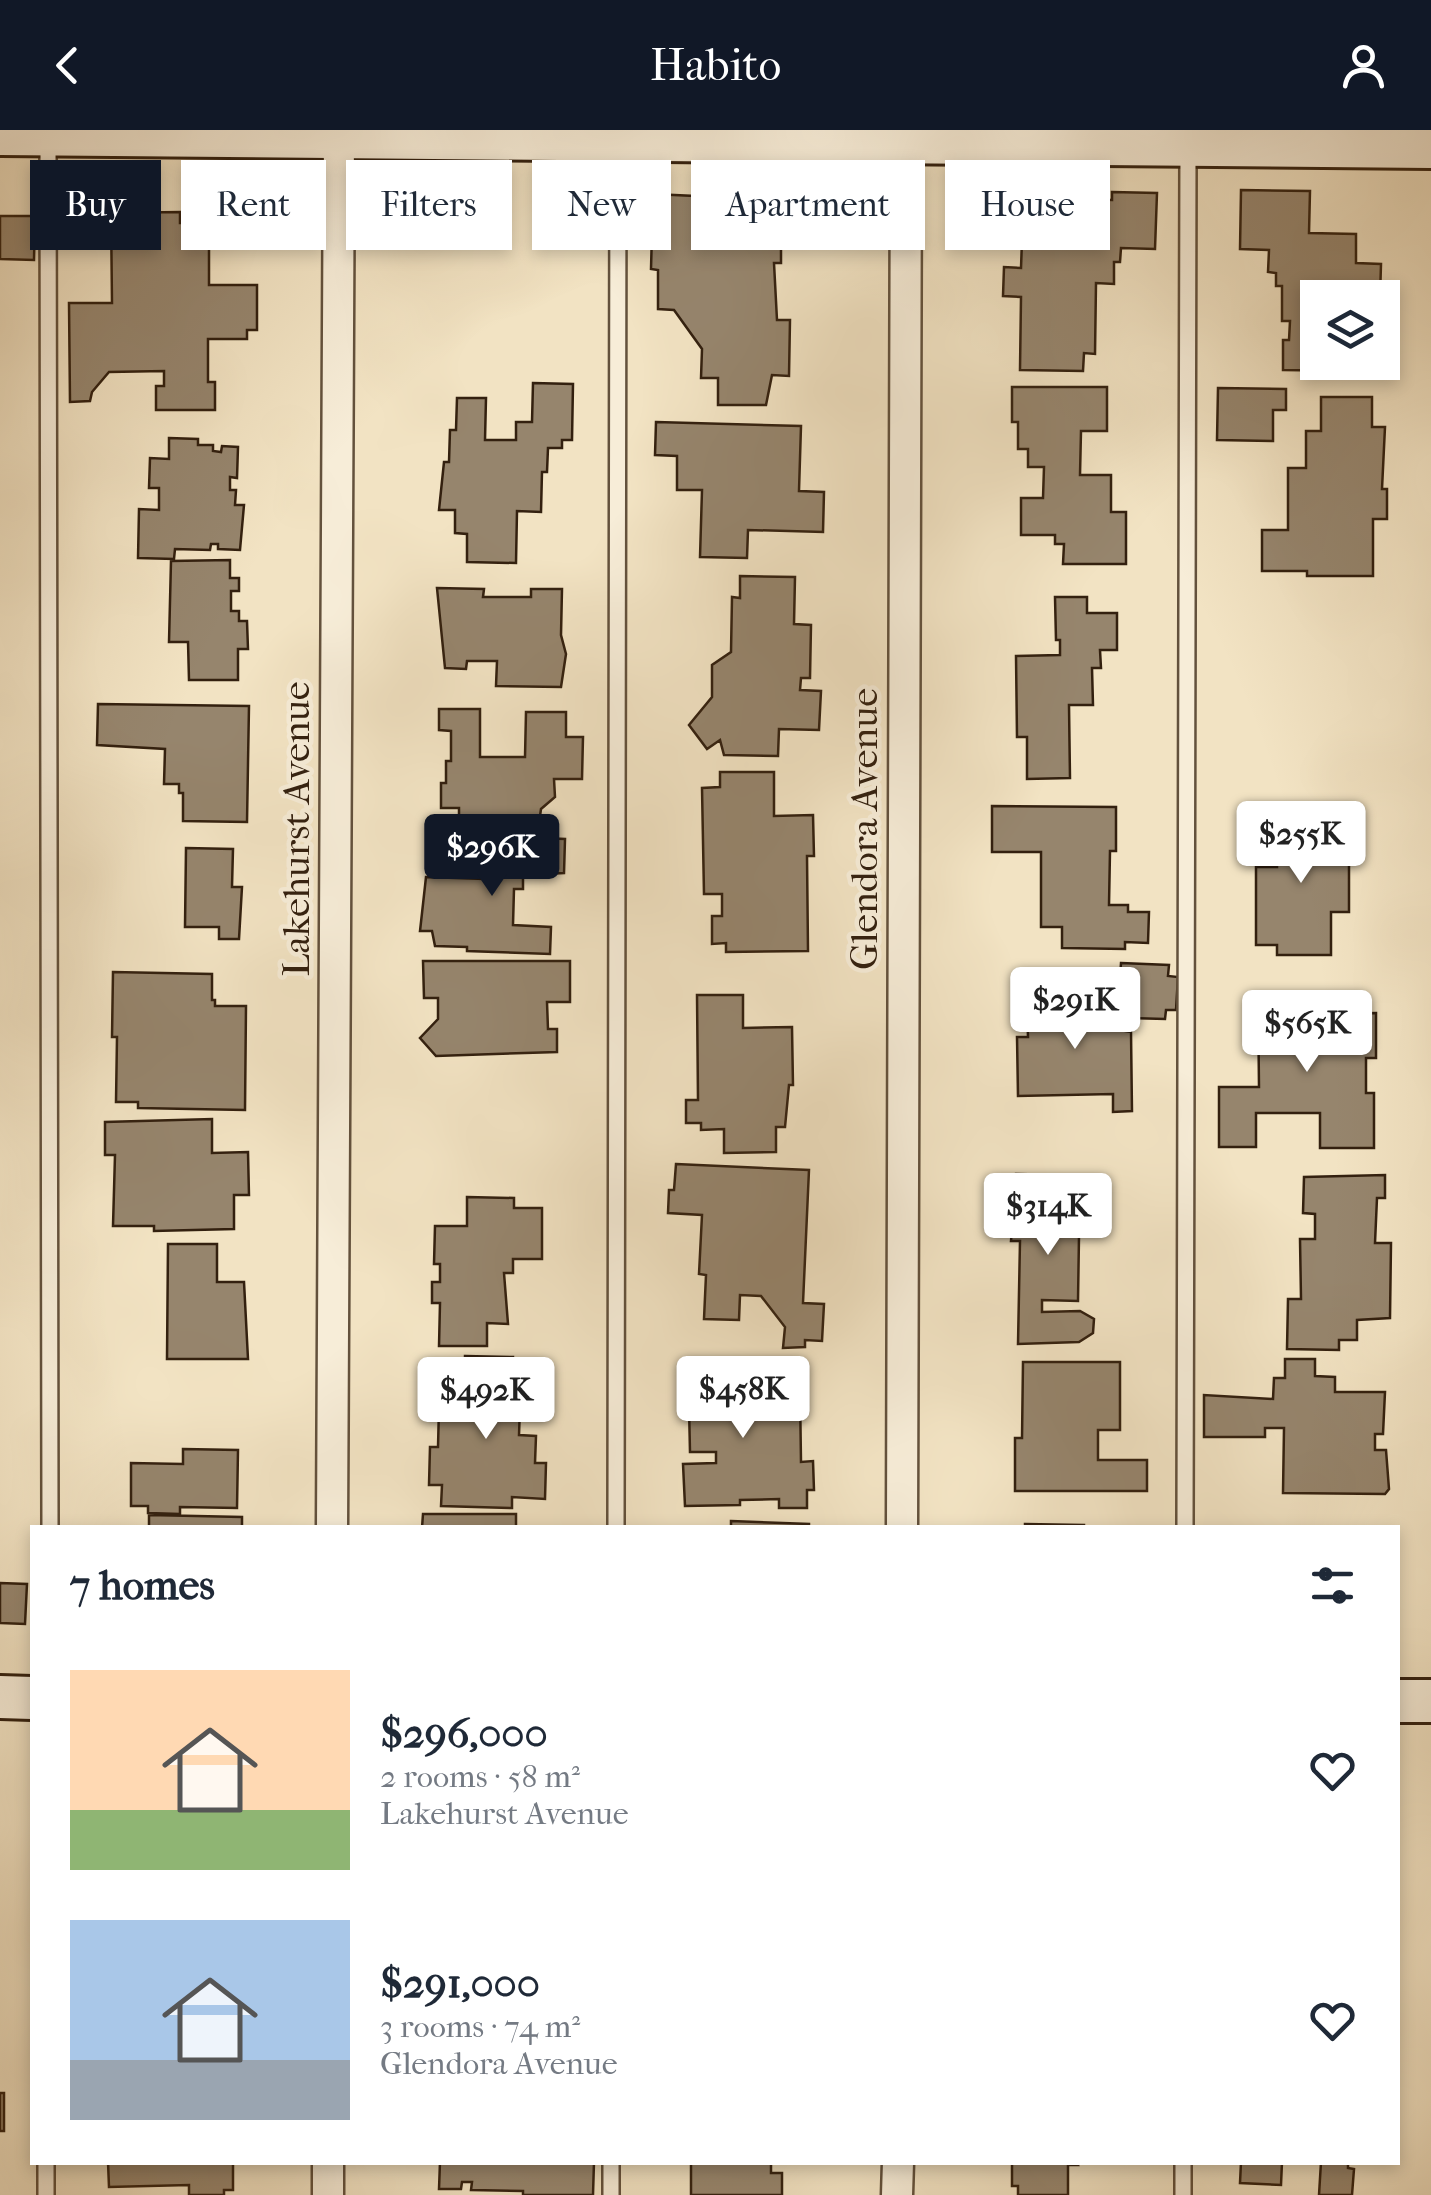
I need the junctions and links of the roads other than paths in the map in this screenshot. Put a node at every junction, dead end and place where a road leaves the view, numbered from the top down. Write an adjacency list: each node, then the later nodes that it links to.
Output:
1 (48, 132): 2 (street); 3 (street); 8 (lane)
2 (0, 134)
3 (339, 135): 4 (street); 9 (street, Lakehurst Avenue)
4 (618, 136): 6 (street); 10 (lane)
5 (1188, 136): 6 (street); 7 (street); 12 (lane)
6 (906, 137): 11 (street, Glendora Avenue)
7 (1431, 146)
8 (50, 1525)
9 (332, 1525)
10 (616, 1525)
11 (902, 1525)
12 (1185, 1525)
13 (0, 1697): 14 (street)
14 (30, 1698)
15 (1400, 1700): 16 (street)
16 (1431, 1701)
17 (46, 2165): 22 (lane)
18 (328, 2165): 23 (street)
19 (611, 2165): 24 (lane)
20 (898, 2165): 25 (street)
21 (1183, 2165): 26 (lane)
22 (46, 2195)
23 (328, 2195)
24 (611, 2195)
25 (897, 2195)
26 (1183, 2195)

